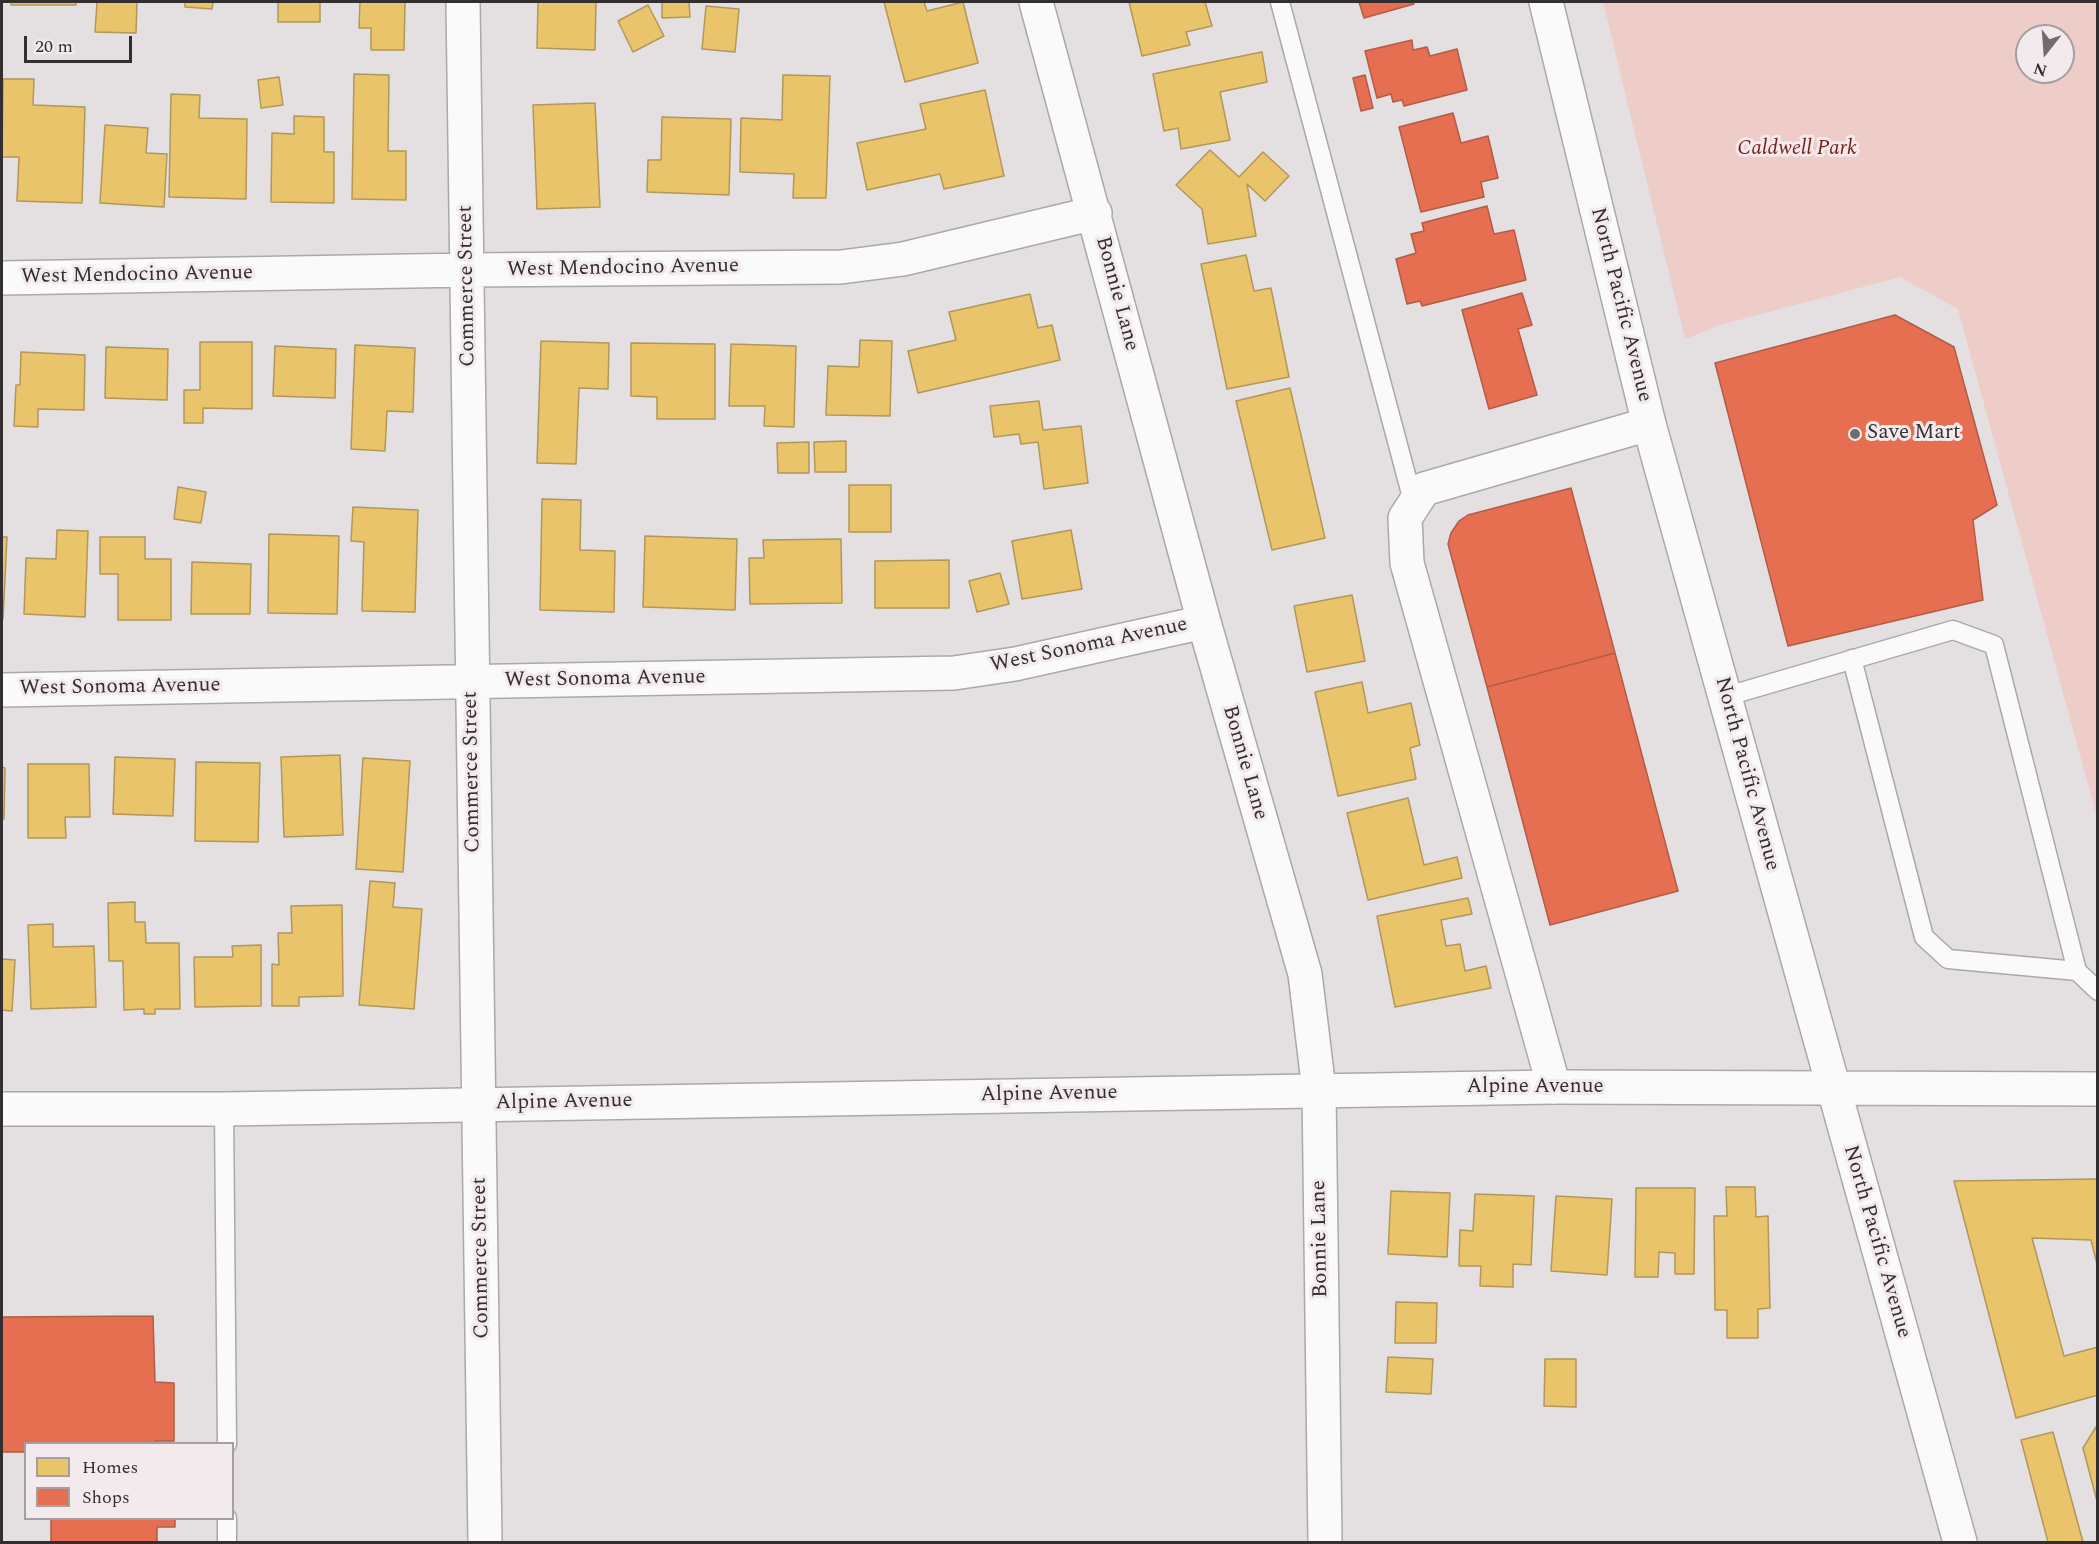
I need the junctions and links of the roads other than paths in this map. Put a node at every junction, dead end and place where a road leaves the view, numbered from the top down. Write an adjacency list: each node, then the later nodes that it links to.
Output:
1 (463, 2): 6 (street, Commerce Street)
2 (1036, 2): 5 (street, Bonnie Lane)
3 (1280, 2): 9 (lane)
4 (1546, 2): 8 (street, North Pacific Avenue)
5 (1095, 213): 6 (street, West Mendocino Avenue); 10 (street, Bonnie Lane)
6 (468, 270): 7 (street, West Mendocino Avenue); 12 (street, Commerce Street)
7 (2, 278)
8 (1649, 424): 9 (street); 14 (street, North Pacific Avenue)
9 (1414, 505): 17 (street)
10 (1204, 622): 12 (street, West Sonoma Avenue); 20 (street, Bonnie Lane)
11 (1852, 659): 14 (lane); 15 (lane); 15 (lane)
12 (471, 683): 13 (street, West Sonoma Avenue); 21 (street, Commerce Street)
13 (2, 690)
14 (1724, 697): 18 (street, North Pacific Avenue)
15 (2077, 971): 16 (lane)
16 (2097, 992)
17 (1554, 1087): 18 (street, Alpine Avenue); 20 (street, Alpine Avenue)
18 (1832, 1087): 19 (street, Alpine Avenue); 29 (street, North Pacific Avenue)
19 (2097, 1089)
20 (1319, 1090): 21 (street, Alpine Avenue); 28 (street, Bonnie Lane)
21 (480, 1105): 23 (street, Alpine Avenue); 27 (street, Commerce Street)
22 (2, 1109): 23 (street, Alpine Avenue)
23 (224, 1109): 24 (lane)
24 (226, 1442)
25 (227, 1520): 26 (lane)
26 (227, 1542)
27 (485, 1542)
28 (1325, 1542)
29 (1960, 1542)

